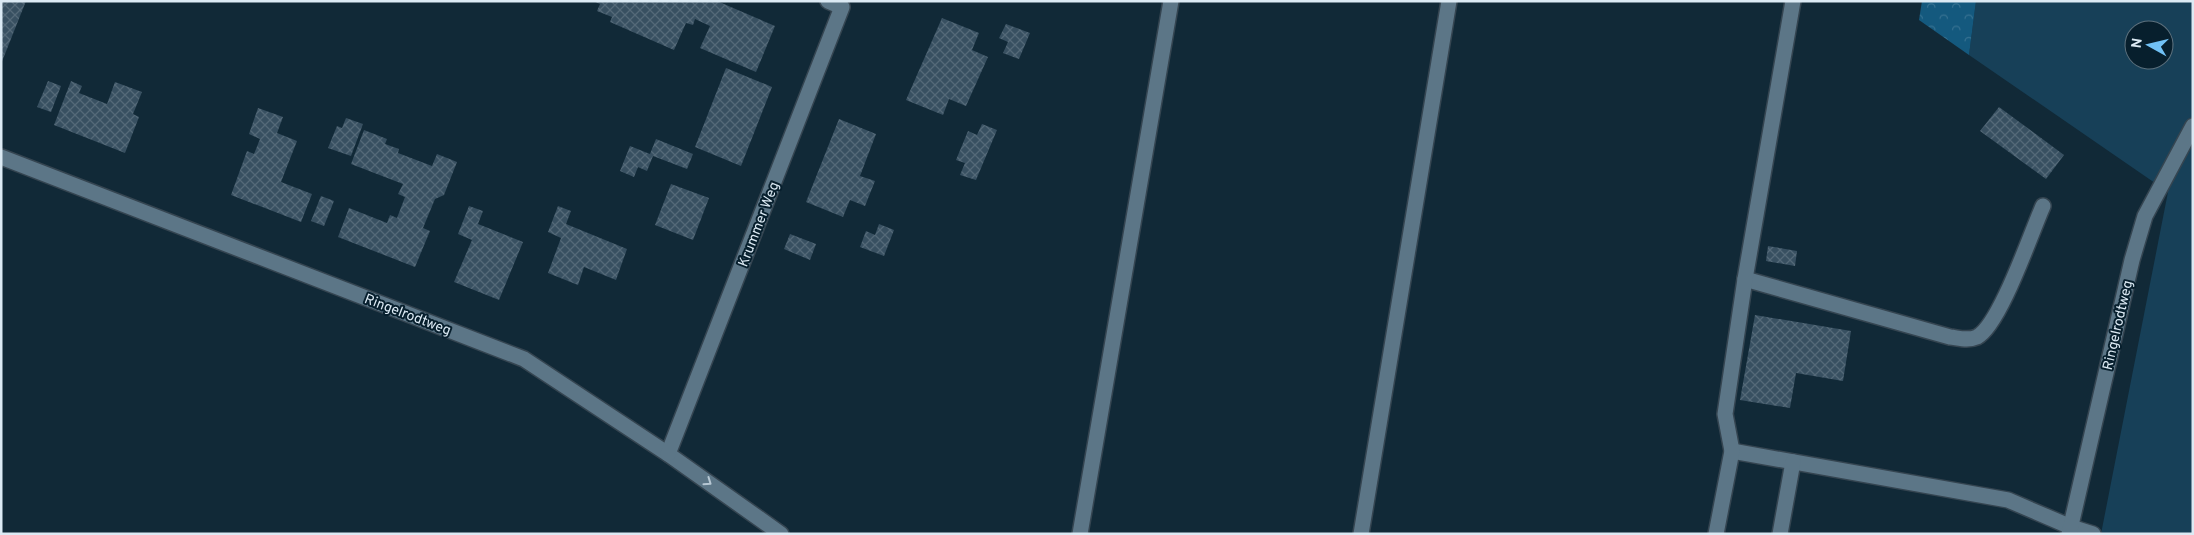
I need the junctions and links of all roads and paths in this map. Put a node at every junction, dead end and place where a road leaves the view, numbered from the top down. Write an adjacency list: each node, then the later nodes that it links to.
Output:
1 (828, 1): 10 (street, Krummer Weg)
2 (1171, 1): 14 (street)
3 (1448, 1): 15 (street)
4 (1793, 1): 8 (street)
5 (2193, 126): 12 (street, Ringelrodtweg)
6 (1, 157): 10 (street, Ringelrodtweg)
7 (2043, 206): 8 (street)
8 (1745, 279): 9 (street)
9 (1732, 451): 11 (street); 16 (street)
10 (668, 454): 13 (street, Ringelrodtweg, one-way to 13)
11 (1793, 462): 12 (street); 17 (street)
12 (2070, 531): 18 (street)
13 (781, 534)
14 (1080, 534)
15 (1361, 534)
16 (1716, 534)
17 (1780, 534)
18 (2093, 534)

